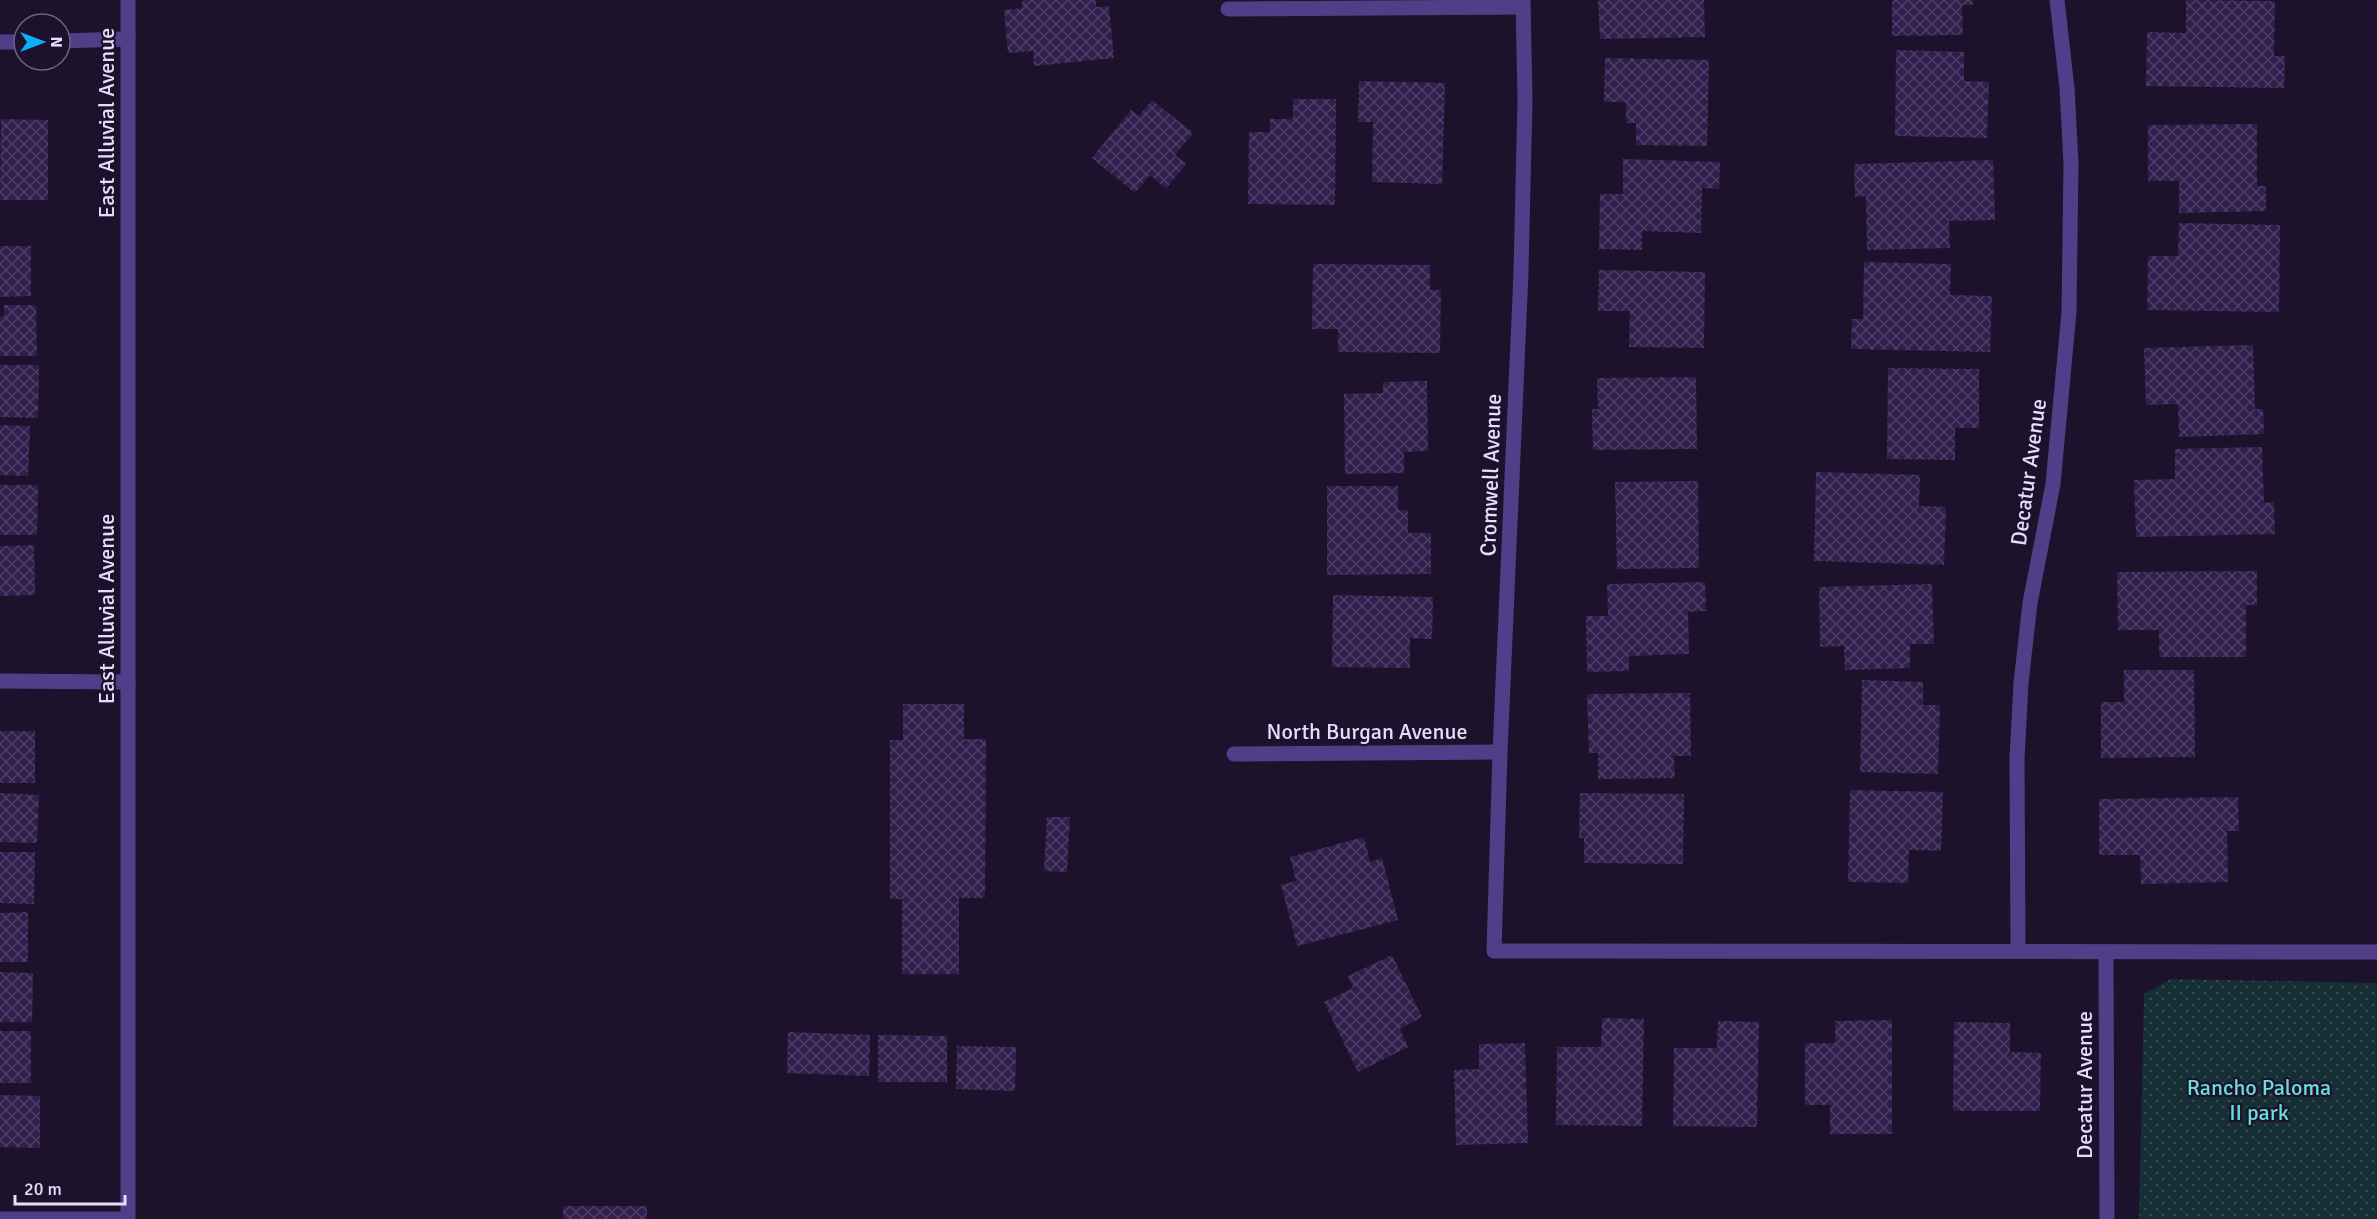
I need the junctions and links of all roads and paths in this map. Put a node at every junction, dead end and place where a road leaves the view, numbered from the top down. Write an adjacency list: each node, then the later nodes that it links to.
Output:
1 (128, 0): 5 (street, East Alluvial Avenue)
2 (2057, 0): 11 (street, Decatur Avenue)
3 (1523, 4): 4 (street); 9 (street, Cromwell Avenue)
4 (1228, 9)
5 (128, 39): 6 (street); 8 (street, East Alluvial Avenue)
6 (72, 41)
7 (0, 681): 8 (street)
8 (128, 682): 15 (street, East Alluvial Avenue)
9 (1500, 752): 10 (street, North Burgan Avenue); 11 (street, Cromwell Avenue)
10 (1234, 754)
11 (2018, 951): 12 (street)
12 (2106, 952): 13 (street); 16 (street, Decatur Avenue)
13 (2377, 952)
14 (0, 1219): 15 (street)
15 (128, 1219)
16 (2107, 1219)

